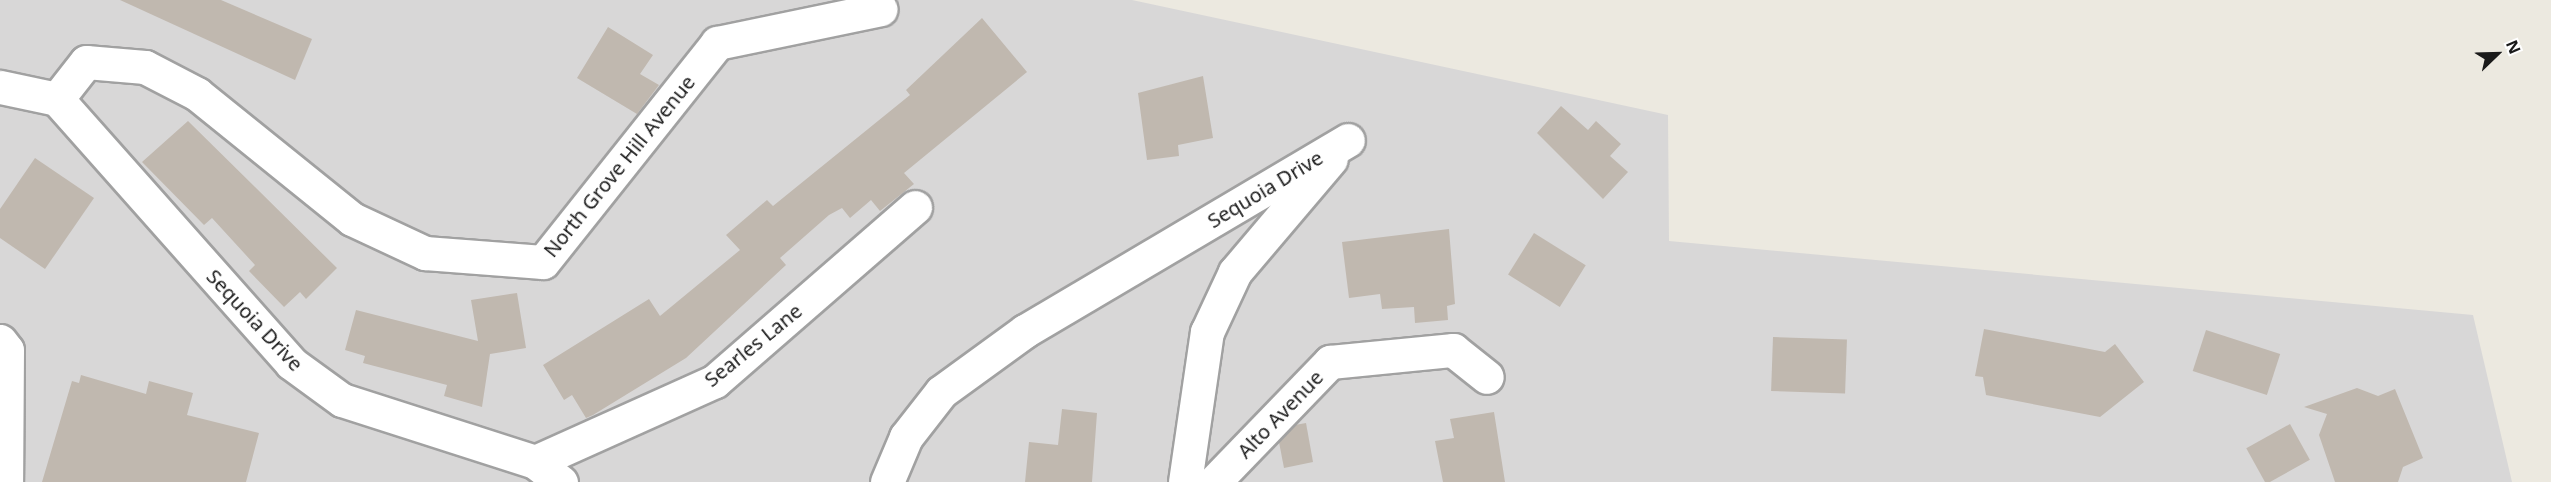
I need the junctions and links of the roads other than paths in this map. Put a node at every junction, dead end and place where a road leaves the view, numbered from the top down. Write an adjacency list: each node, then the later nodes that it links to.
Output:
1 (881, 9): 3 (street, North Grove Hill Avenue)
2 (0, 87): 3 (street)
3 (57, 99): 7 (street, Sequoia Drive)
4 (915, 207): 7 (street, Searles Lane)
5 (0, 341): 8 (street)
6 (1488, 377): 12 (street, Alto Avenue)
7 (536, 462): 9 (street, Sequoia Drive)
8 (6, 482)
9 (561, 482)
10 (887, 482): 11 (street, Sequoia Drive)
11 (1185, 482)
12 (1214, 482)

